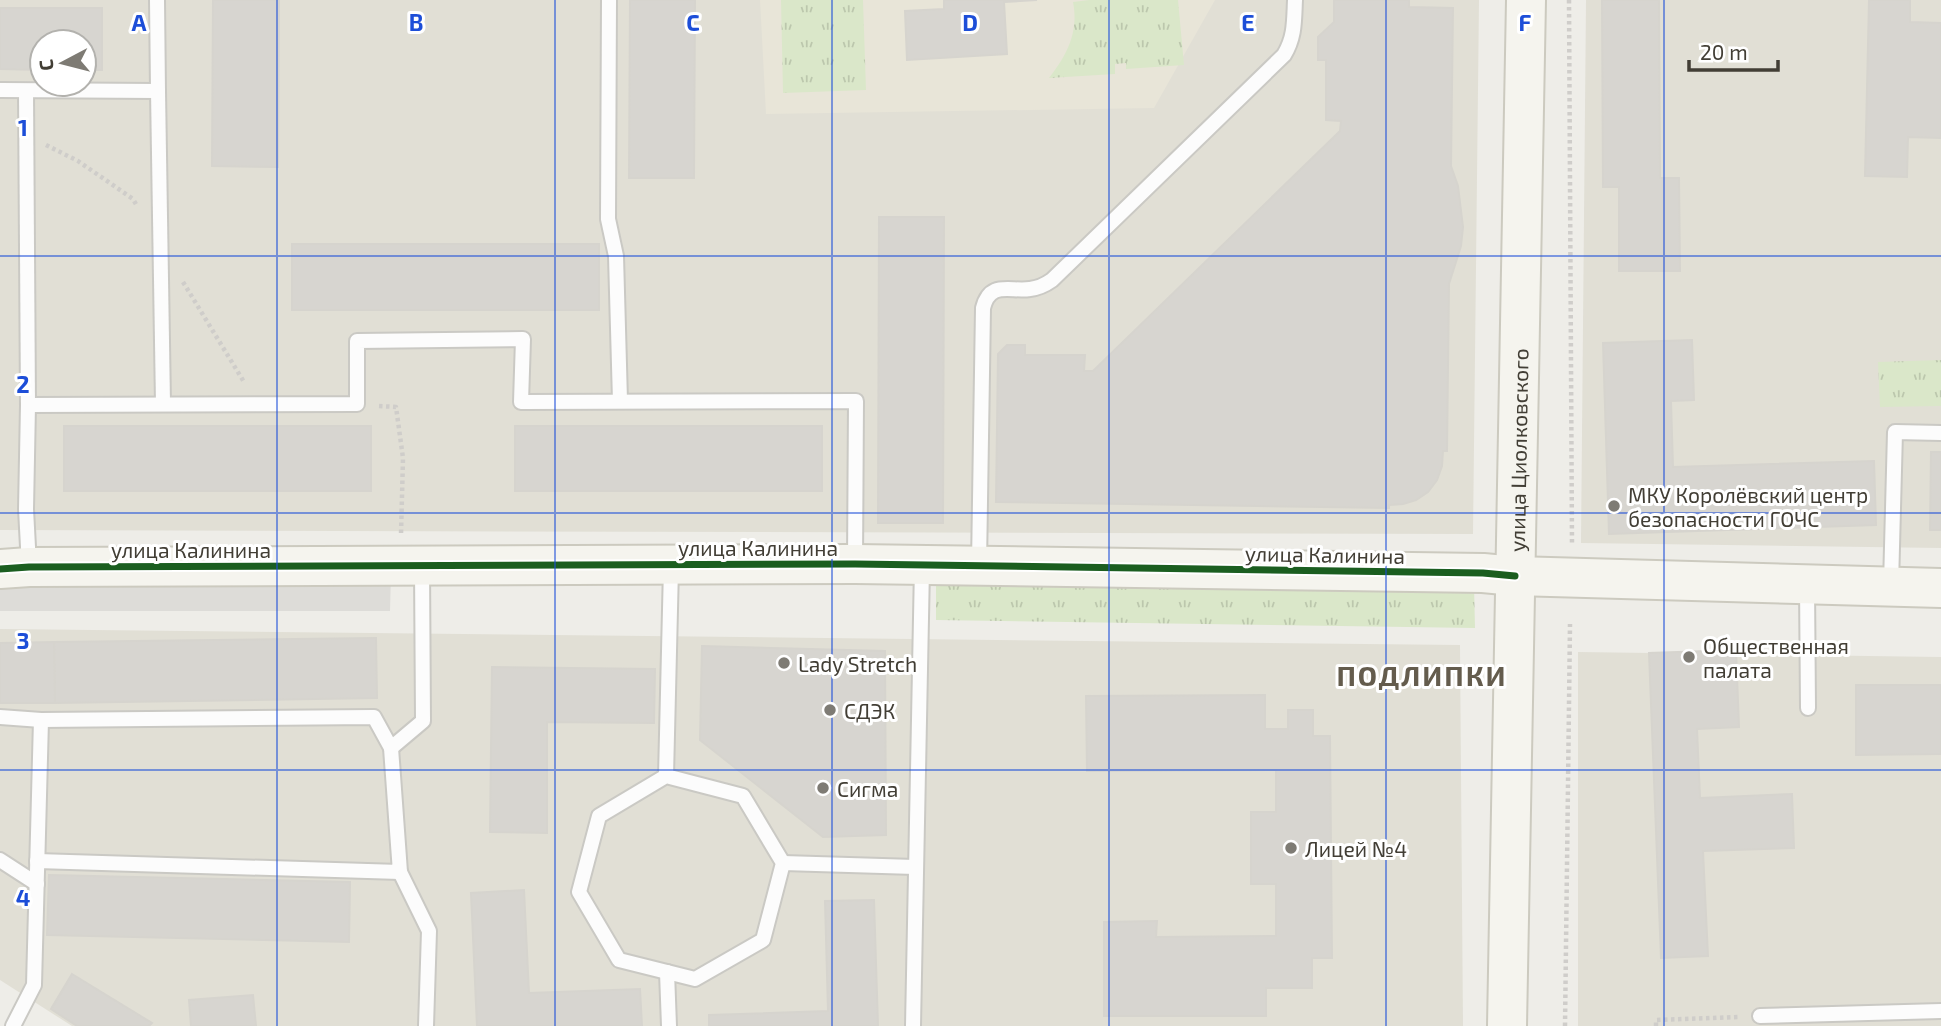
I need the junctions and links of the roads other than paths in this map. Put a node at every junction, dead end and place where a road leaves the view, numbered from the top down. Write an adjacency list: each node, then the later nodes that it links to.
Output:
1 (158, 0): 7 (lane)
2 (609, 0): 8 (lane)
3 (1295, 0): 16 (lane)
4 (1526, 0): 18 (street, улица Циолковского)
5 (0, 90): 6 (lane)
6 (26, 90): 7 (lane); 10 (lane)
7 (159, 91): 9 (lane)
8 (620, 401): 9 (lane); 13 (lane)
9 (163, 404): 10 (lane)
10 (28, 405): 17 (lane)
11 (1941, 433): 20 (lane)
12 (412, 556): 14 (street, улица Калинина); 17 (street, улица Калинина); 25 (lane)
13 (855, 564): 14 (street, улица Калинина); 15 (street, улица Калинина)
14 (671, 565): 26 (lane)
15 (922, 566): 16 (street, улица Калинина); 30 (lane)
16 (979, 566): 18 (street, улица Калинина)
17 (15, 568)
18 (1515, 576): 19 (street, улица Калинина); 40 (street, улица Циолковского)
19 (1807, 584): 20 (street, улица Калинина); 22 (lane)
20 (1891, 586): 21 (street, улица Калинина)
21 (1941, 588)
22 (1808, 708)
23 (0, 718): 24 (lane)
24 (41, 720): 25 (lane); 28 (lane)
25 (391, 748): 31 (lane)
26 (666, 776): 29 (lane); 33 (lane)
27 (0, 860): 32 (lane)
28 (37, 861): 31 (lane); 32 (lane)
29 (783, 863): 30 (lane); 33 (lane)
30 (915, 867): 39 (lane)
31 (400, 872): 37 (lane)
32 (37, 884): 36 (lane)
33 (667, 972): 38 (lane)
34 (1941, 1011): 35 (lane)
35 (1760, 1016)
36 (13, 1026)
37 (426, 1026)
38 (669, 1026)
39 (913, 1026)
40 (1507, 1026)

